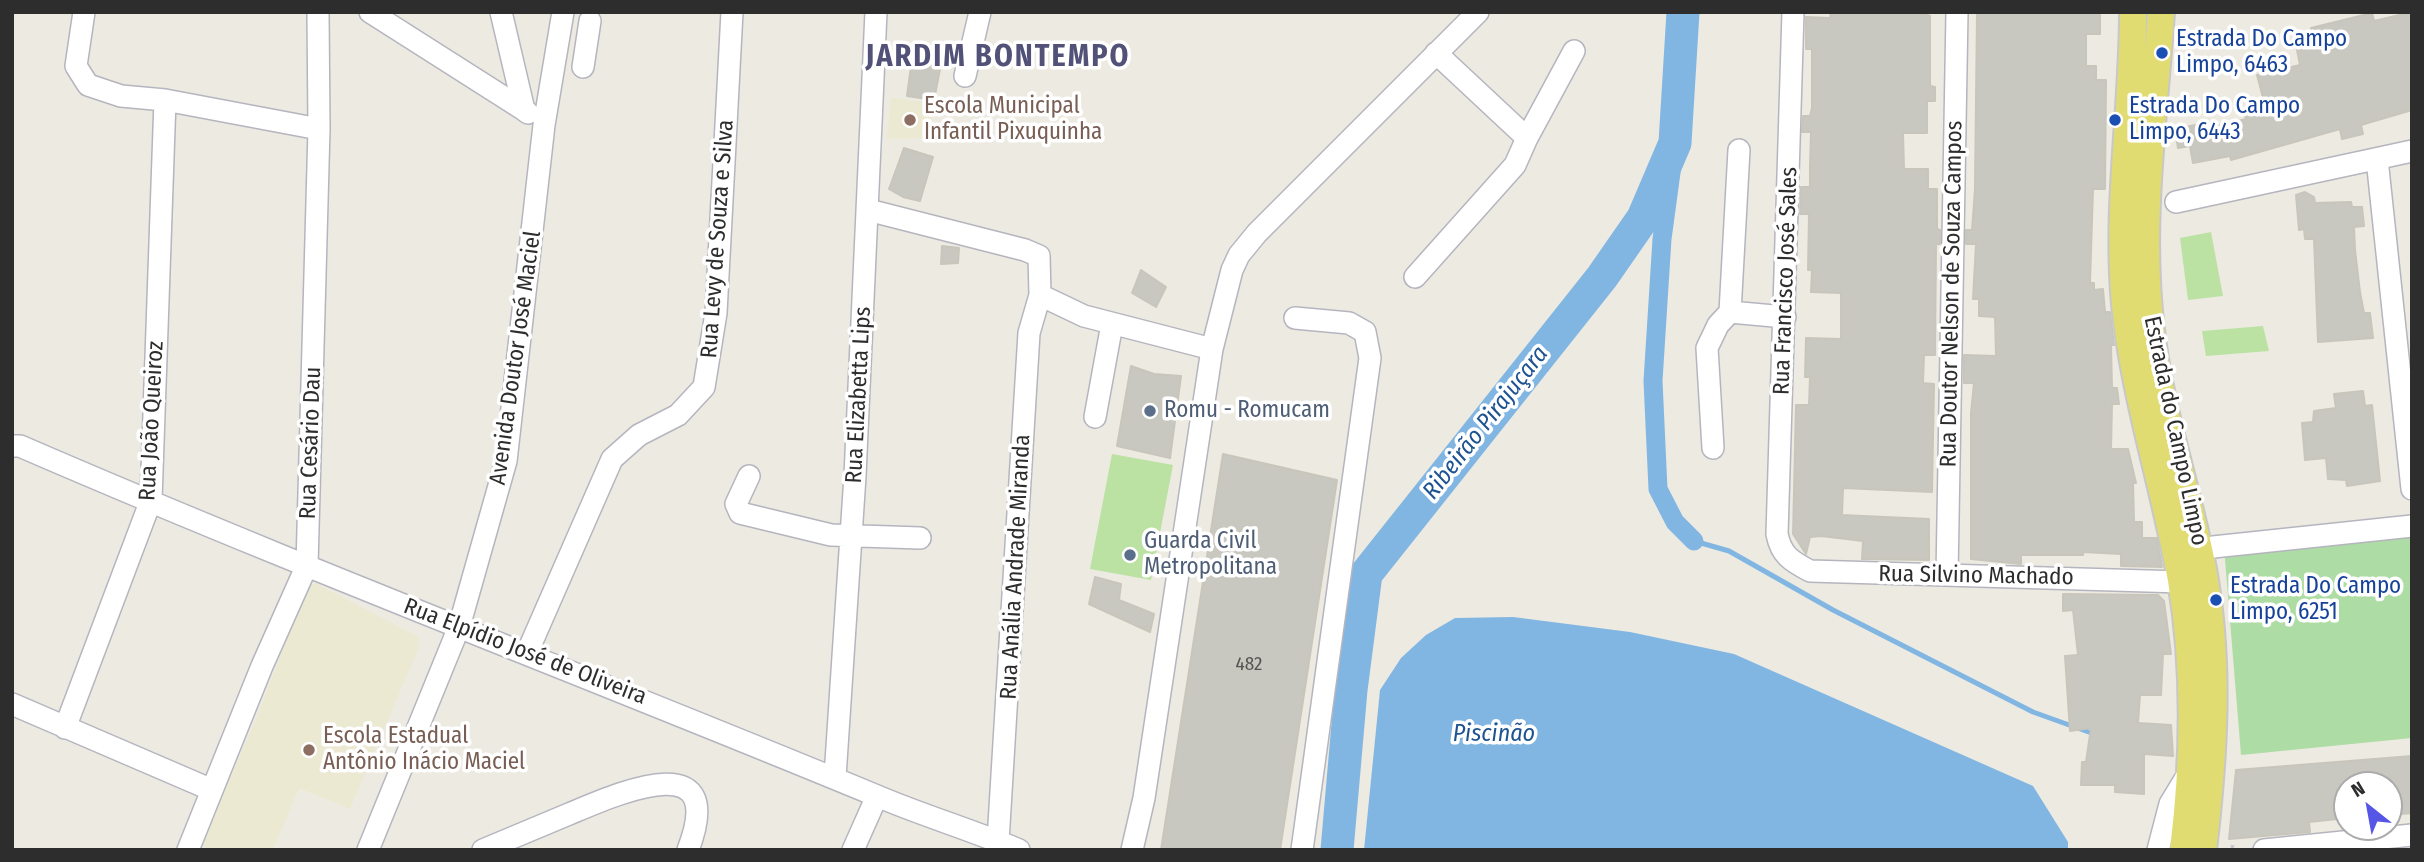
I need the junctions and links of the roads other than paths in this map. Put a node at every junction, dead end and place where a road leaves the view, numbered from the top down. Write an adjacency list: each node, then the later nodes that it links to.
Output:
1 (85, 12): 19 (street)
2 (318, 12): 22 (street, Rua Cesário Dau)
3 (370, 12): 20 (street)
4 (501, 12): 20 (street)
5 (563, 12): 17 (street, Avenida Doutor José Maciel)
6 (732, 12): 51 (street, Rua Levy de Souza e Silva)
7 (876, 12): 28 (street, Rua Elizabetta Lips)
8 (980, 12): 18 (street)
9 (1478, 12): 16 (street)
10 (1793, 12): 32 (street, Rua Francisco José Sales)
11 (1957, 12): 48 (street, Rua Doutor Nelson de Souza Campos)
12 (2133, 12): 49 (main road, Estrada do Campo Limpo)
13 (2160, 12): 70 (main road, Estrada do Campo Limpo)
14 (590, 21): 17 (street)
15 (1574, 51): 23 (street)
16 (1436, 54): 23 (street); 35 (street)
17 (554, 64): 21 (street, Avenida Doutor José Maciel)
18 (965, 76)
19 (165, 100): 22 (street); 41 (street, Rua João Queiroz)
20 (524, 110): 21 (street)
21 (544, 125): 50 (street, Avenida Doutor José Maciel)
22 (319, 129): 47 (street, Rua Cesário Dau)
23 (1527, 138): 29 (street)
24 (1739, 150): 31 (street)
25 (2412, 151): 26 (street)
26 (2377, 159): 27 (street); 40 (street)
27 (2176, 202)
28 (868, 210): 30 (street, Rua Anália Andrade Miranda); 43 (street, Rua Elizabetta Lips)
29 (1415, 277)
30 (1040, 295): 34 (street); 59 (street, Rua Anália Andrade Miranda)
31 (1730, 312): 32 (street); 37 (street)
32 (1785, 317): 46 (street, Rua Francisco José Sales)
33 (1295, 318): 67 (street)
34 (1112, 324): 35 (street); 36 (street)
35 (1212, 349): 66 (street)
36 (1095, 417)
37 (1713, 448)
38 (23, 449): 41 (street, Rua Elpídio José de Oliveira)
39 (750, 476): 43 (street)
40 (2412, 489)
41 (151, 500): 47 (street, Rua Elpídio José de Oliveira); 53 (street, Rua João Queiroz)
42 (2412, 526): 45 (street)
43 (850, 537): 44 (street); 55 (street, Rua Elizabetta Lips)
44 (920, 538)
45 (2213, 547)
46 (1780, 548): 48 (street, Rua Silvino Machado)
47 (307, 565): 50 (street, Rua Elpídio José de Oliveira); 56 (street, Rua Cesário Dau)
48 (1947, 575): 49 (street, Rua Silvino Machado)
49 (2181, 582): 54 (main road, Estrada do Campo Limpo)
50 (459, 627): 51 (street, Rua Elpídio José de Oliveira); 61 (street, Avenida Doutor José Maciel)
51 (527, 653): 55 (street, Rua Elpídio José de Oliveira)
52 (12, 704): 53 (street)
53 (65, 728): 56 (street)
54 (2190, 771): 68 (street); 69 (main road, Estrada do Campo Limpo)
55 (835, 777): 57 (street, Rua Elpídio José de Oliveira)
56 (212, 790): 60 (street, Rua Cesário Dau)
57 (877, 796): 59 (street, Rua Elpídio José de Oliveira); 64 (street)
58 (2412, 835): 71 (street)
59 (998, 841): 65 (street, Rua Elpídio José de Oliveira)
60 (188, 850)
61 (368, 850)
62 (483, 850): 63 (street)
63 (688, 850)
64 (853, 850)
65 (1019, 850)
66 (1132, 850)
67 (1302, 850)
68 (2158, 850)
69 (2183, 850)
70 (2203, 850)
71 (2264, 850)

